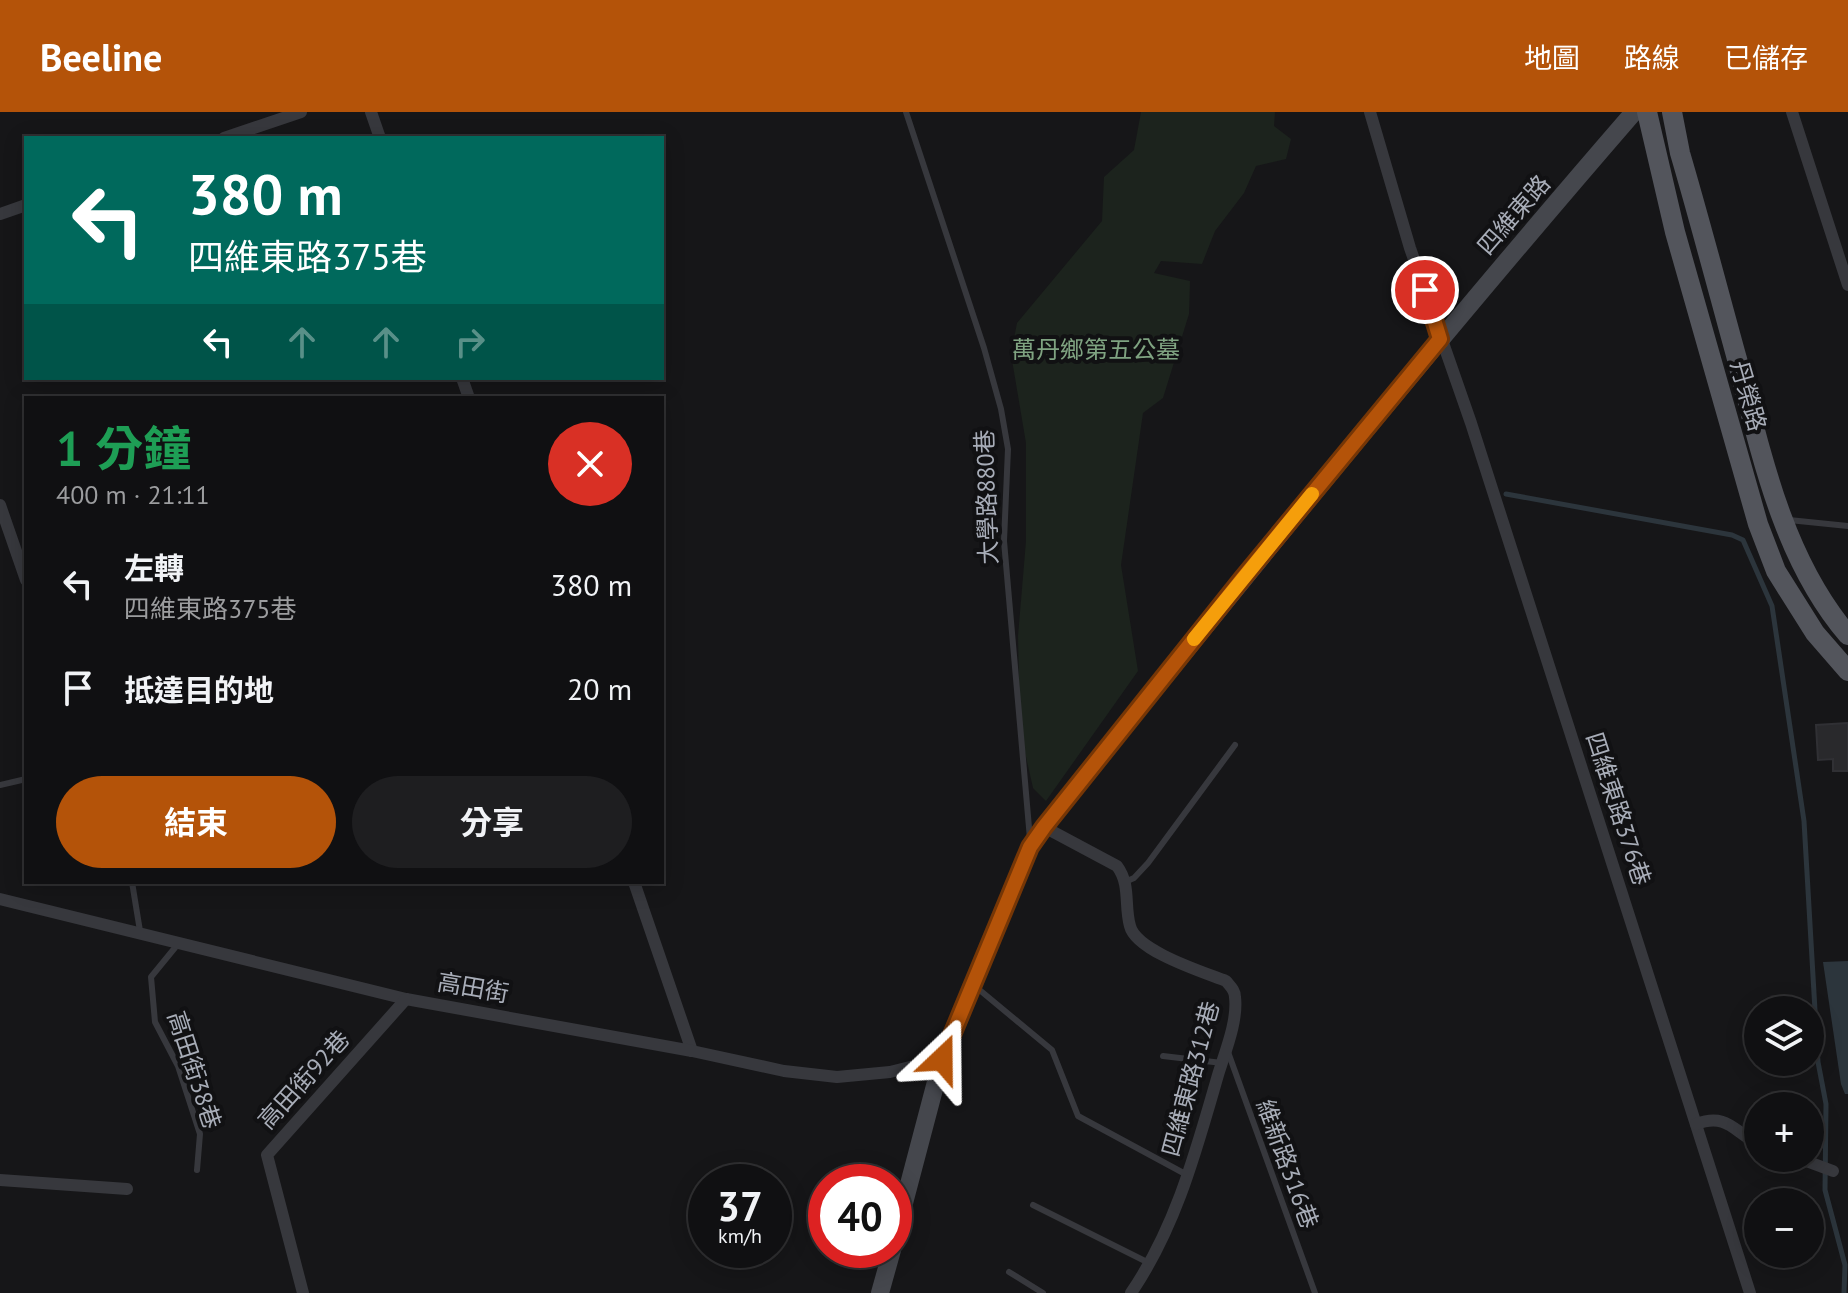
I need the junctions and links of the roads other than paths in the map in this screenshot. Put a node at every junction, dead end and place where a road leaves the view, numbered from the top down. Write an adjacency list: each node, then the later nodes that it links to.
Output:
1 (301, 112): 9 (street)
2 (371, 112): 10 (street)
3 (906, 112): 25 (lane, 大學路880巷)
4 (1370, 112): 14 (street, 四維東路376巷)
5 (1634, 112): 14 (street, 四維東路)
6 (1647, 112): 20 (main road, 丹榮路)
7 (1672, 112): 16 (main road, 丹榮路)
8 (1792, 112): 13 (street)
9 (230, 136)
10 (379, 136)
11 (24, 206): 12 (street)
12 (0, 214)
13 (1848, 285)
14 (1440, 339): 24 (street, 四維東路); 39 (street, 四維東路376巷)
15 (0, 505): 18 (street)
16 (1781, 519): 17 (lane); 19 (main road, 丹榮路)
17 (1848, 526)
18 (24, 574)
19 (1848, 635)
20 (1848, 671)
21 (1235, 745): 26 (lane)
22 (24, 779): 23 (lane)
23 (0, 785)
24 (1044, 827): 25 (street, 四維東路); 26 (street)
25 (1030, 847): 32 (street, 四維東路)
26 (1125, 882): 34 (street, 四維東路312巷)
27 (132, 884): 30 (lane)
28 (635, 884): 35 (street)
29 (0, 899): 30 (street, 高田街)
30 (140, 931): 31 (street, 高田街)
31 (178, 944): 33 (street, 高田街); 42 (lane, 高田街38巷)
32 (974, 985): 37 (street, 四維東路); 45 (lane)
33 (406, 999): 35 (street, 高田街); 52 (street, 高田街92巷)
34 (1226, 1048): 38 (street, 四維東路312巷); 56 (lane, 維新路316巷)
35 (692, 1051): 37 (street, 高田街)
36 (1163, 1056): 38 (lane)
37 (942, 1059): 44 (street, 四維東路)
38 (1222, 1063): 45 (street, 四維東路312巷)
39 (1696, 1124): 40 (street); 57 (street, 四維東路376巷)
40 (1744, 1134)
41 (1824, 1168): 43 (street)
42 (197, 1170)
43 (1833, 1171)
44 (912, 1173)
45 (1189, 1176): 49 (street, 四維東路312巷)
46 (0, 1180): 47 (street)
47 (127, 1189)
48 (1033, 1205): 49 (lane)
49 (1151, 1264): 55 (street, 四維東路312巷)
50 (887, 1268): 53 (street)
51 (1009, 1272): 54 (lane)
52 (303, 1293)
53 (880, 1293)
54 (1043, 1293)
55 (1131, 1293)
56 (1315, 1293)
57 (1750, 1293)

